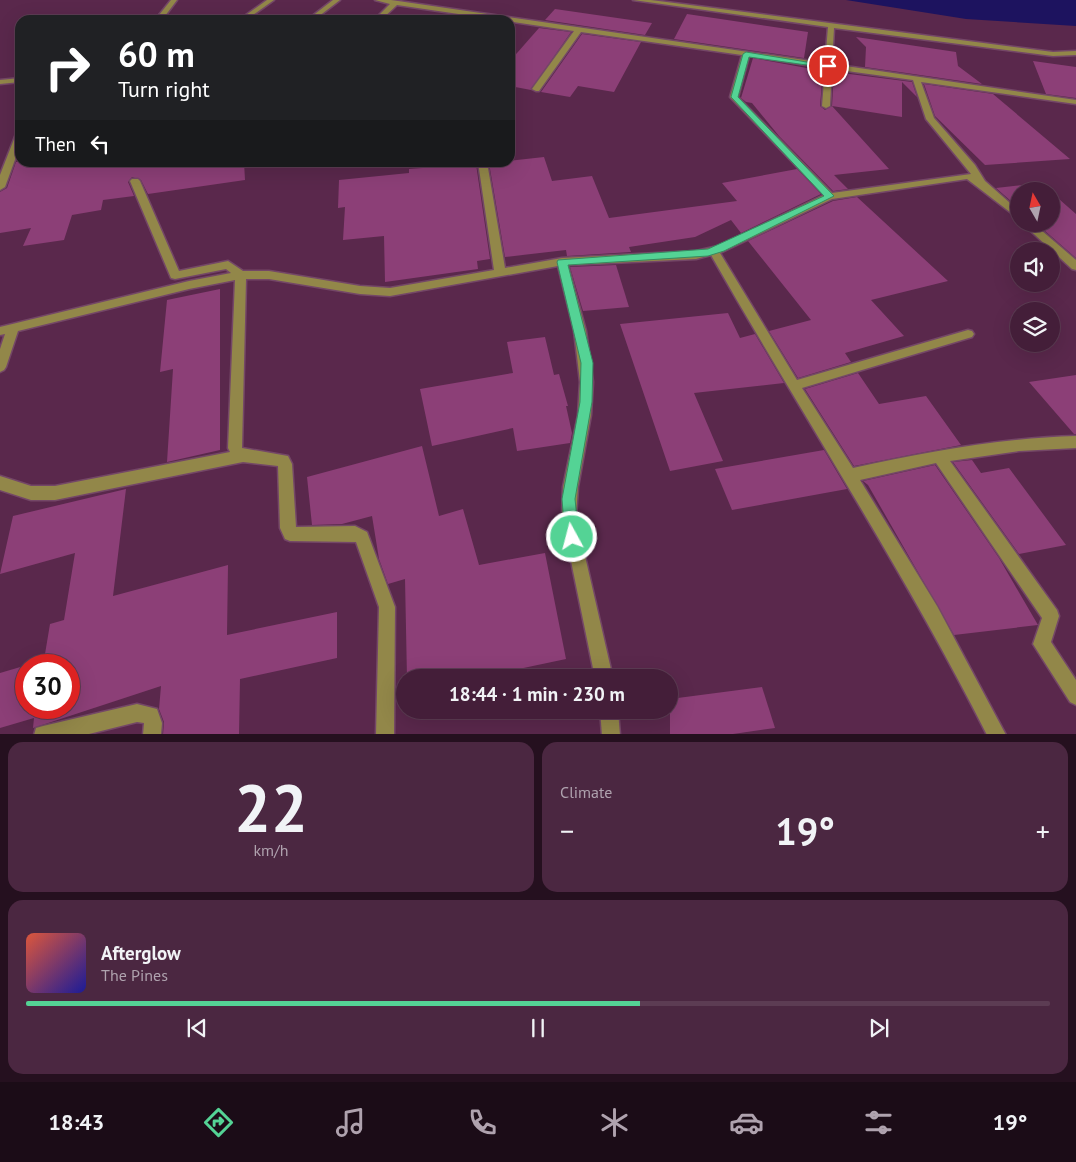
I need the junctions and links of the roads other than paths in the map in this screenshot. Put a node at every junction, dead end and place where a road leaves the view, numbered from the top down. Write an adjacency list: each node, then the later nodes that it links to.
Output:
1 (174, 0): 7 (street)
2 (271, 0): 8 (street)
3 (337, 0): 9 (street)
4 (378, 0): 6 (street)
5 (636, 0): 13 (street)
6 (395, 3): 10 (street); 11 (street)
7 (162, 15)
8 (249, 15)
9 (317, 15)
10 (382, 15)
11 (481, 15)
12 (515, 20): 14 (street)
13 (830, 26): 16 (street); 17 (street)
14 (579, 29): 15 (street); 21 (street)
15 (746, 54): 17 (street); 29 (street)
16 (1076, 54)
17 (828, 66): 18 (street); 23 (street)
18 (916, 78): 22 (street); 27 (street)
19 (15, 80): 20 (street)
20 (0, 82)
21 (536, 89)
22 (1075, 103)
23 (826, 106)
24 (15, 157): 28 (street)
25 (483, 167): 35 (street)
26 (134, 181): 36 (street)
27 (981, 183): 29 (street); 30 (street)
28 (0, 187)
29 (830, 196): 32 (street)
30 (1010, 208)
31 (1037, 232): 34 (street)
32 (714, 251): 33 (street); 41 (street)
33 (562, 262): 35 (street); 47 (street)
34 (1076, 266)
35 (500, 272): 36 (street)
36 (240, 276): 37 (street); 43 (street)
37 (13, 328): 38 (street); 40 (street)
38 (0, 331)
39 (968, 334): 41 (street)
40 (0, 367)
41 (793, 386): 45 (street)
42 (1074, 445): 44 (street)
43 (243, 456): 46 (street); 52 (street)
44 (939, 456): 45 (street); 48 (street)
45 (851, 475): 54 (street)
46 (0, 483)
47 (602, 669)
48 (1076, 696)
49 (610, 719): 53 (street)
50 (43, 734): 51 (street)
51 (152, 734)
52 (384, 734)
53 (611, 734)
54 (997, 734)

